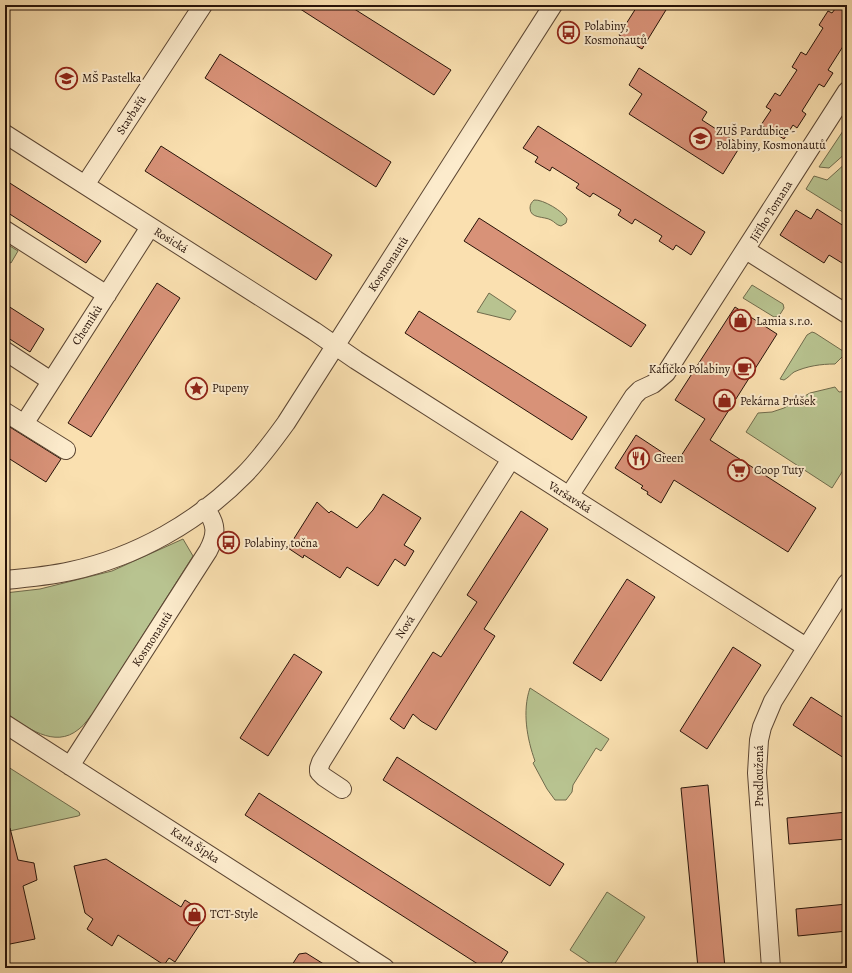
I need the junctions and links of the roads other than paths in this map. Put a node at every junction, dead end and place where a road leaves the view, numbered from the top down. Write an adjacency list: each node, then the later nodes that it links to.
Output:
1 (203, 5): 5 (street, Stavbařů)
2 (553, 5): 11 (street, Kosmonautů)
3 (847, 91): 8 (street, Jiřího Tomana)
4 (5, 134): 5 (street, Rosická)
5 (85, 185): 6 (street, Rosická)
6 (150, 226): 9 (street, Chemiků); 11 (street, Rosická)
7 (5, 230): 9 (street)
8 (746, 250): 10 (street, Jiřího Tomana); 18 (street)
9 (106, 295): 13 (street, Chemiků)
10 (847, 314)
11 (335, 346): 17 (street, Varšavská); 19 (street, Kosmonautů)
12 (5, 352): 13 (street)
13 (51, 381): 15 (street, Chemiků)
14 (5, 412): 15 (street)
15 (24, 424): 16 (street)
16 (66, 450)
17 (511, 459): 18 (street, Varšavská); 25 (street, Nová)
18 (569, 496): 22 (street, Varšavská)
19 (205, 508): 20 (street, Kosmonautů); 24 (street, Kosmonautů)
20 (5, 580)
21 (847, 583): 22 (street, Prodloužená)
22 (806, 647): 27 (street, Prodloužená)
23 (5, 724): 24 (street, Karla Šípka)
24 (70, 766): 26 (street, Karla Šípka)
25 (342, 789)
26 (385, 968)
27 (771, 968)

